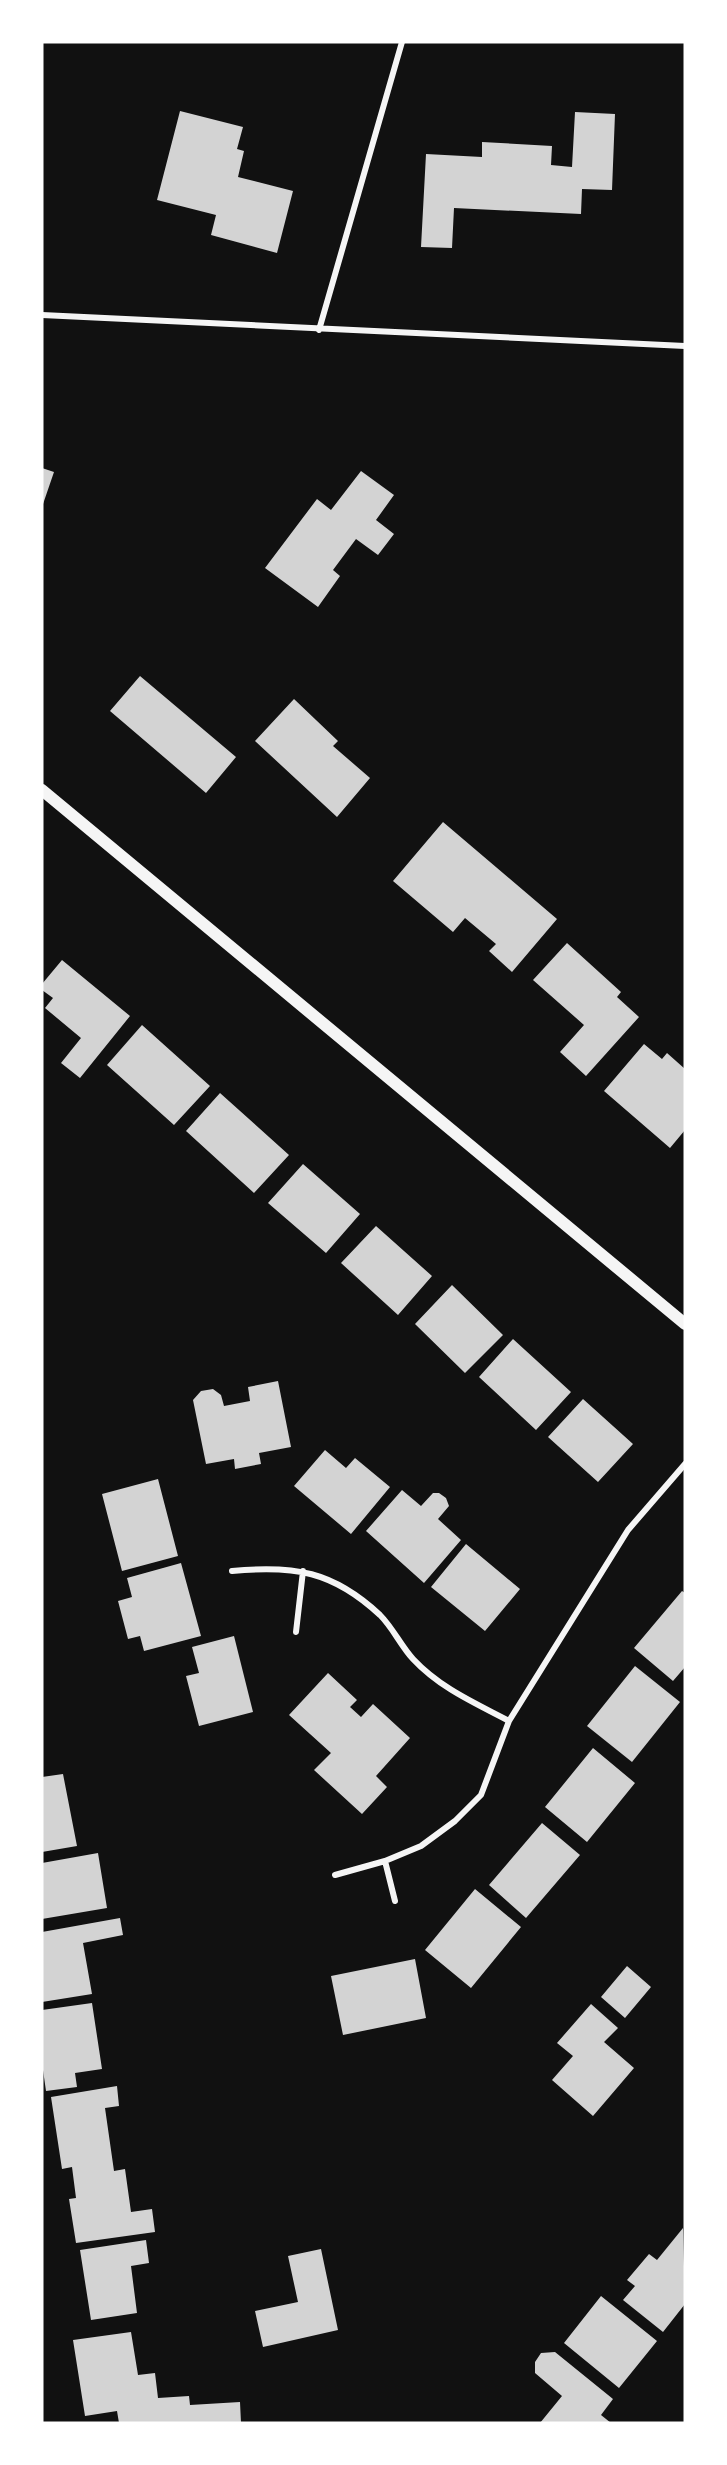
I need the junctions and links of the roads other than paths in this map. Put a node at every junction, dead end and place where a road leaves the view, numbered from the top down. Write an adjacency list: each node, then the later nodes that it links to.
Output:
1 (402, 42): 3 (street)
2 (42, 315): 3 (street)
3 (319, 330): 4 (street)
4 (685, 346)
5 (42, 790): 6 (main road)
6 (685, 1324)
7 (685, 1464): 11 (street)
8 (232, 1571): 9 (street)
9 (303, 1571): 10 (street); 11 (street)
10 (296, 1632)
11 (509, 1721): 12 (street)
12 (385, 1861): 13 (street); 14 (street)
13 (335, 1875)
14 (395, 1901)

